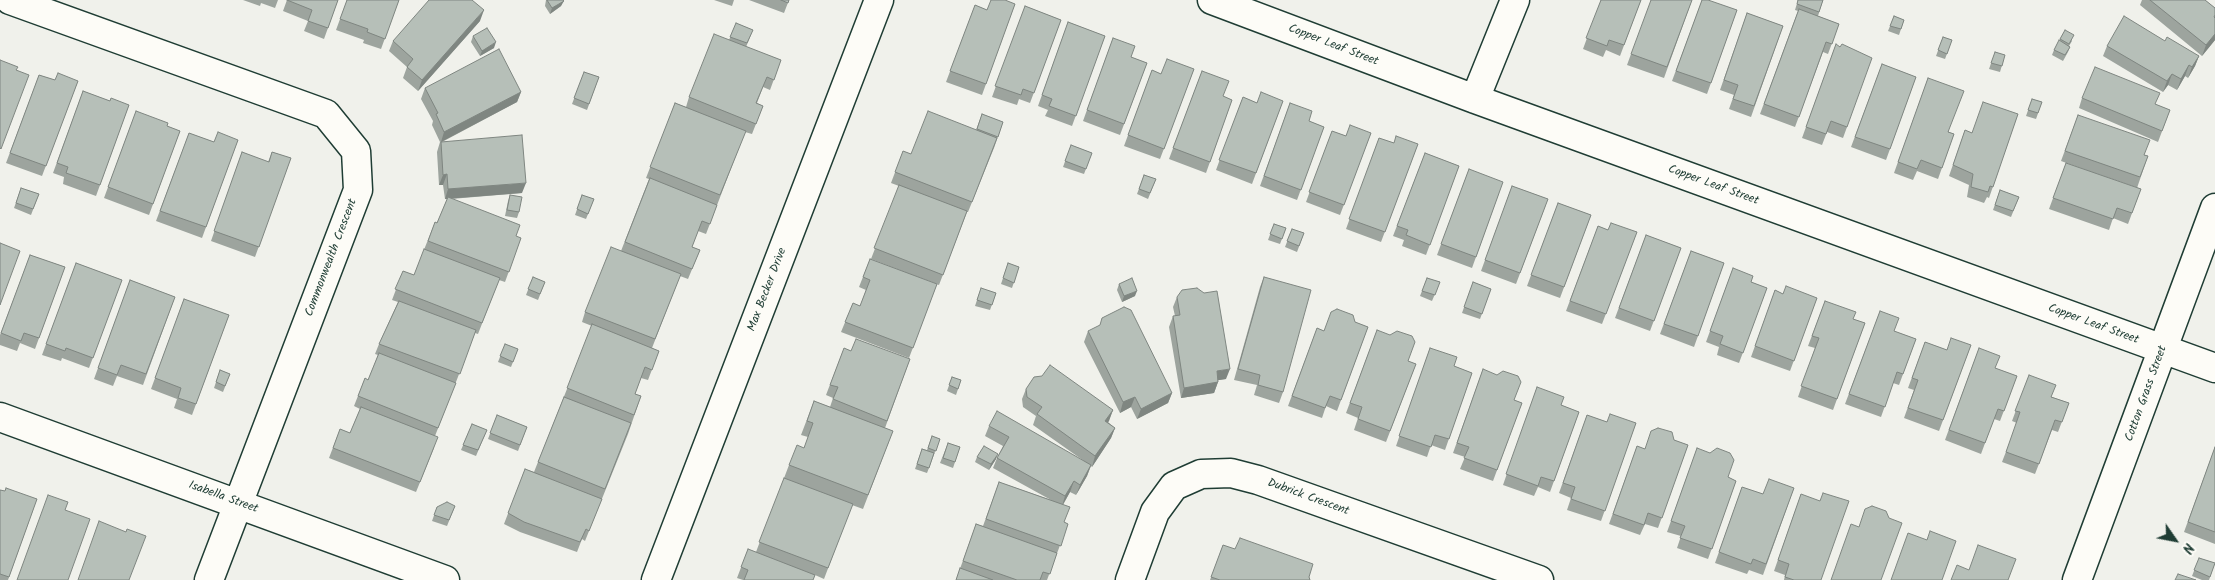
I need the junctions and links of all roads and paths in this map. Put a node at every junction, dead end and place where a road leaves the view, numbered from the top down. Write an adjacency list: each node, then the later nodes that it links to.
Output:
1 (10, 0): 10 (street, Commonwealth Crescent)
2 (879, 0): 13 (street, Max Becker Drive)
3 (1212, 0): 5 (street, Copper Leaf Street)
4 (1515, 0): 5 (street)
5 (1475, 99): 7 (street, Copper Leaf Street)
6 (2215, 208): 7 (street, Cotton Grass Street)
7 (2164, 351): 8 (street, Copper Leaf Street); 16 (street, Cotton Grass Street)
8 (2215, 368)
9 (0, 417): 10 (street, Isabella Street)
10 (238, 504): 11 (street, Commonwealth Crescent); 12 (street, Isabella Street)
11 (209, 580)
12 (445, 580)
13 (656, 580)
14 (1130, 580): 15 (street, Dubrick Crescent)
15 (1539, 580)
16 (2078, 580)

